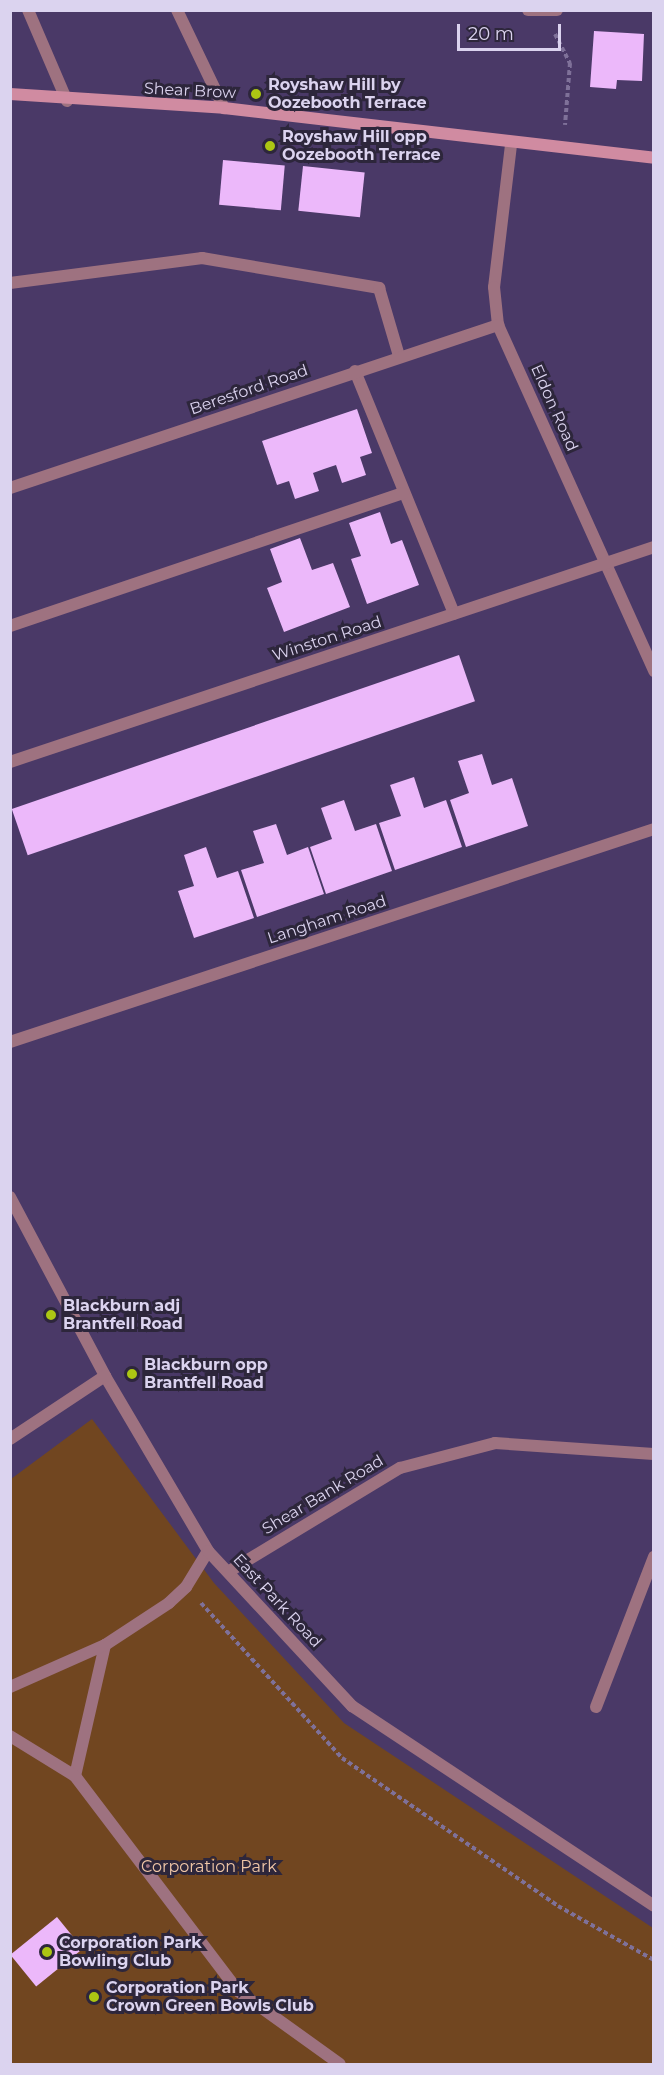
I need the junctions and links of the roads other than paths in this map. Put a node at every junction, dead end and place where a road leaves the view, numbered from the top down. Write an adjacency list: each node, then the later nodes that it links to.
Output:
1 (28, 10): 6 (street)
2 (177, 10): 7 (street)
3 (528, 10): 4 (street)
4 (557, 10)
5 (10, 94): 6 (main road, Shear Brow)
6 (67, 101): 7 (main road, Shear Brow)
7 (224, 108): 8 (main road, Shear Brow)
8 (512, 145): 9 (main road, Shear Brow); 11 (street, Eldon Road)
9 (654, 158)
10 (10, 284): 12 (street)
11 (498, 326): 12 (street, Beresford Road); 17 (street, Eldon Road)
12 (399, 356): 13 (street, Beresford Road)
13 (355, 371): 14 (street, Beresford Road); 15 (street)
14 (10, 488)
15 (403, 493): 18 (street); 19 (street)
16 (654, 547): 17 (street, Winston Road)
17 (606, 563): 18 (street, Winston Road); 20 (street, Eldon Road)
18 (454, 614): 21 (street, Winston Road)
19 (10, 626)
20 (654, 671)
21 (10, 762)
22 (654, 829): 23 (street, Langham Road)
23 (10, 1042)
24 (10, 1197): 25 (street, East Park Road)
25 (105, 1376): 26 (street); 28 (street, East Park Road)
26 (10, 1439)
27 (654, 1454): 30 (street, Shear Bank Road)
28 (208, 1551): 30 (street, East Park Road); 31 (street)
29 (654, 1557): 33 (street)
30 (228, 1572): 36 (street, East Park Road)
31 (105, 1645): 32 (street); 35 (street)
32 (10, 1687)
33 (596, 1707)
34 (10, 1736): 35 (street)
35 (75, 1776): 37 (street)
36 (654, 1906)
37 (340, 2064)

